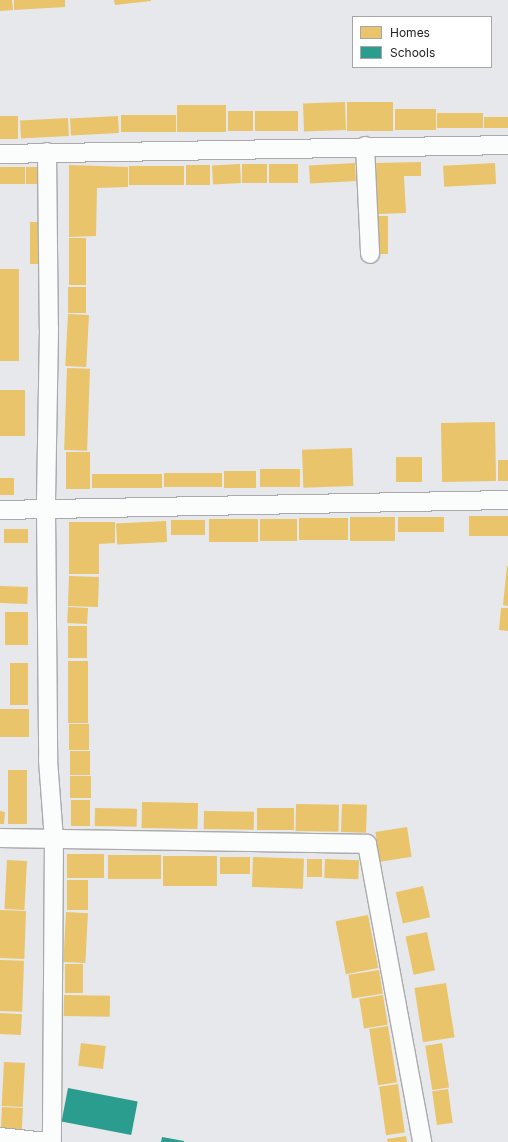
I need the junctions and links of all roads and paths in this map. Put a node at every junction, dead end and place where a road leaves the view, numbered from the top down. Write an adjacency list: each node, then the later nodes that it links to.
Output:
1 (365, 146): 2 (street); 3 (street); 5 (street)
2 (508, 146)
3 (47, 152): 4 (street); 7 (street)
4 (0, 154)
5 (370, 254)
6 (508, 500): 7 (street)
7 (46, 508): 8 (street); 10 (street)
8 (0, 510)
9 (0, 838): 10 (street)
10 (54, 839): 13 (street); 14 (street)
11 (0, 1137): 12 (street)
12 (47, 1142)
13 (52, 1142)
14 (422, 1142)

